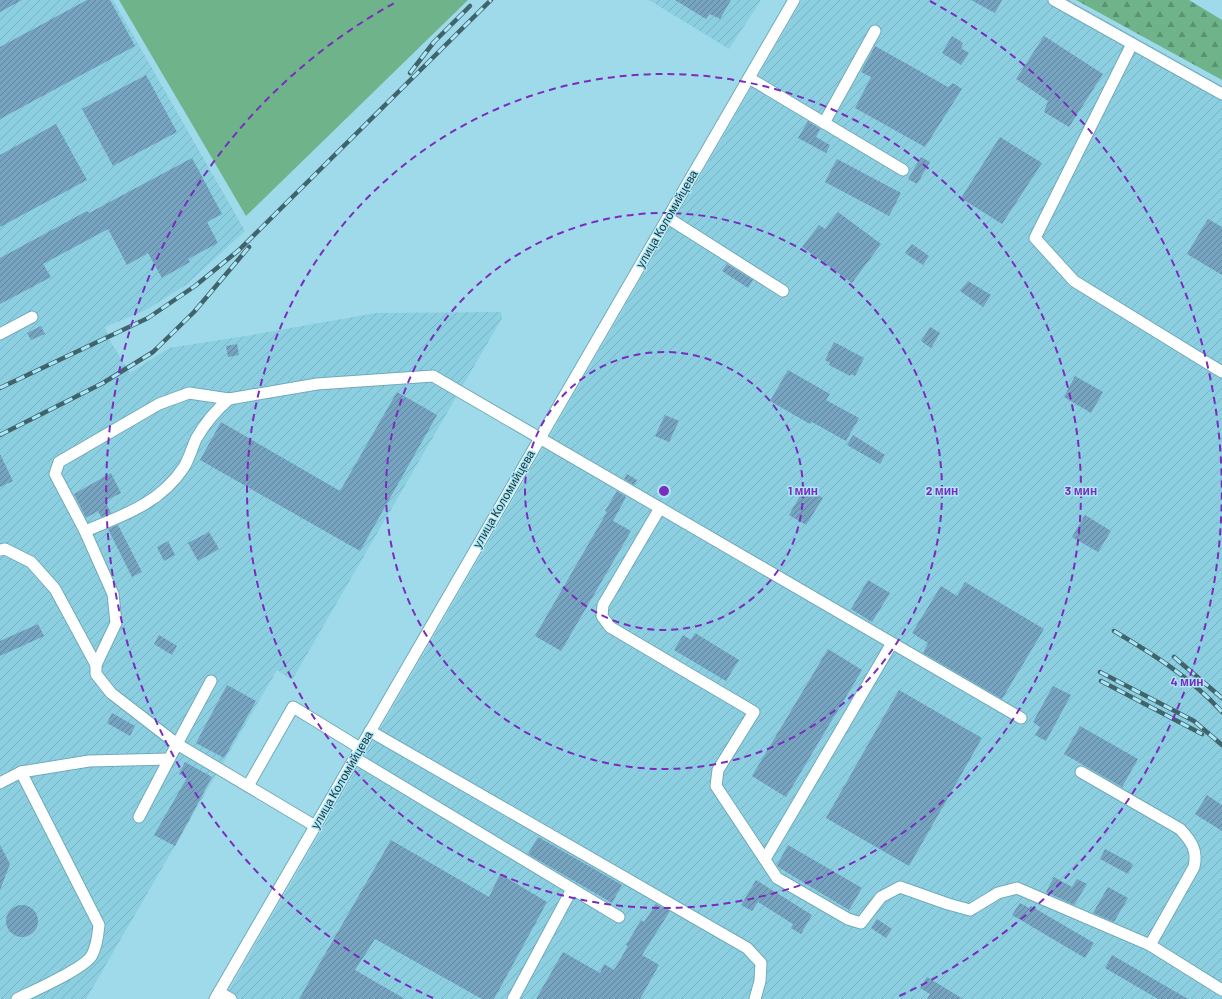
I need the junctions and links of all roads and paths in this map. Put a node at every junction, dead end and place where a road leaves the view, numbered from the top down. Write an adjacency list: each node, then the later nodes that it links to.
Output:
1 (794, 0): 5 (street, улица Коломийцева)
2 (1054, 0): 4 (street)
3 (875, 31): 7 (street)
4 (1132, 44): 6 (street); 13 (street)
5 (749, 78): 7 (street); 9 (street, улица Коломийцева)
6 (1222, 94)
7 (824, 123): 8 (street)
8 (903, 170)
9 (668, 218): 10 (street); 15 (street, улица Коломийцева)
10 (783, 291)
11 (32, 317): 12 (street)
12 (0, 334)
13 (1222, 372)
14 (229, 398): 15 (street); 17 (street); 17 (street)
15 (540, 438): 16 (street); 23 (street, улица Коломийцева)
16 (660, 508): 19 (street); 34 (street)
17 (85, 531): 20 (street)
18 (0, 550): 20 (street)
19 (892, 643): 22 (street); 34 (street)
20 (96, 665): 24 (street)
21 (210, 681): 24 (street)
22 (1021, 718)
23 (370, 731): 25 (street, улица Коломийцева); 40 (street)
24 (177, 744): 27 (street); 31 (street)
25 (360, 748): 26 (street, улица Коломийцева); 31 (street)
26 (355, 758): 33 (street, улица Коломийцева); 35 (street)
27 (169, 759): 28 (street); 32 (street)
28 (21, 772): 30 (street); 41 (street)
29 (1081, 772): 37 (street)
30 (0, 783)
31 (248, 786): 33 (street)
32 (139, 817)
33 (315, 826): 39 (street, улица Коломийцева)
34 (765, 859): 37 (street)
35 (572, 889): 36 (street); 43 (street)
36 (620, 918)
37 (1150, 945): 38 (street)
38 (1222, 990)
39 (217, 995): 42 (street)
40 (759, 998)
41 (17, 999)
42 (231, 999)
43 (513, 999)

